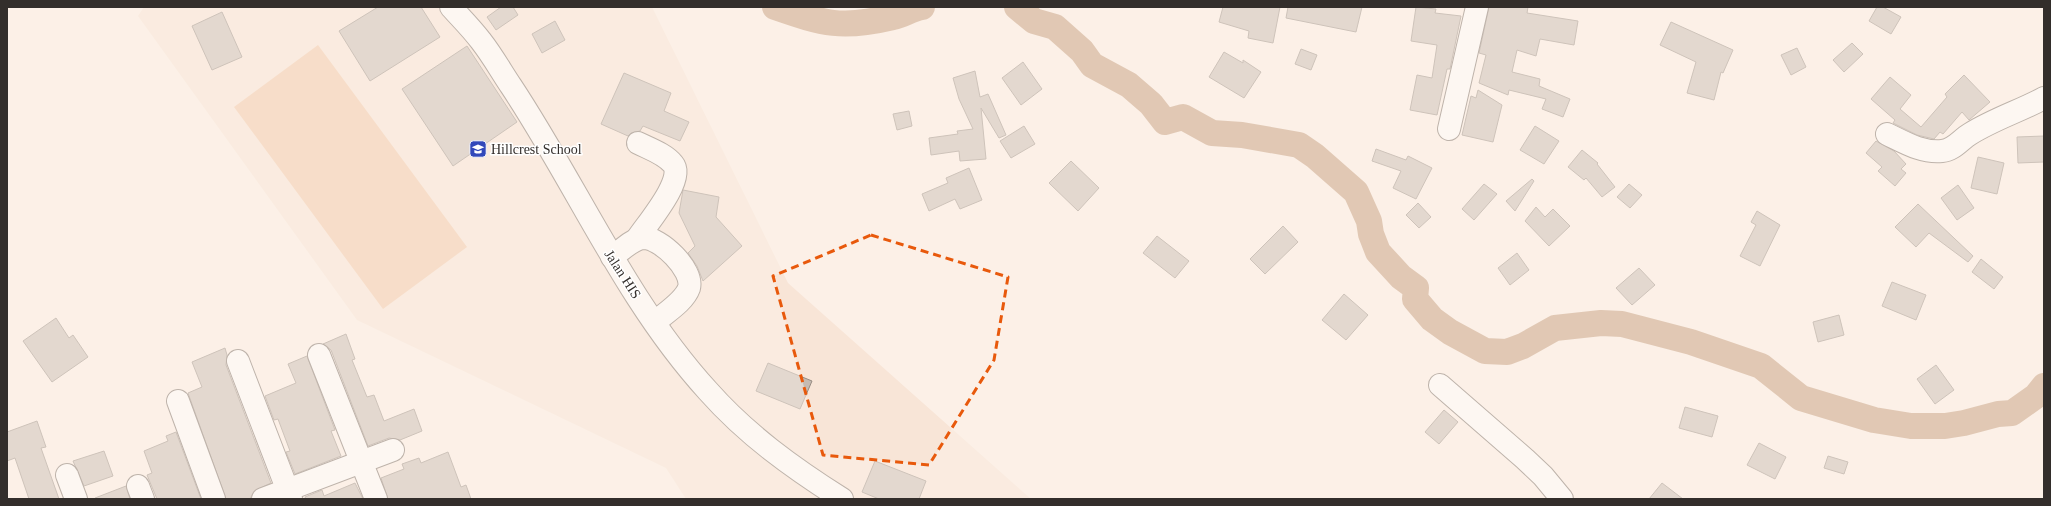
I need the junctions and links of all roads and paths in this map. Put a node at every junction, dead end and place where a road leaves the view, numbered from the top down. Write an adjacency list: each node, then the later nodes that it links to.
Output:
1 (451, 7): 8 (street, Jalan HIS)
2 (1477, 7): 4 (street)
3 (2044, 98): 5 (street)
4 (1449, 129)
5 (1887, 134)
6 (638, 143): 7 (street)
7 (637, 239): 8 (street); 9 (street)
8 (612, 257): 9 (street, Jalan HIS)
9 (654, 322): 22 (street, Jalan HIS)
10 (318, 355): 15 (street)
11 (238, 362): 17 (street)
12 (1440, 385): 23 (street)
13 (178, 401): 19 (street)
14 (393, 450): 15 (street)
15 (363, 462): 17 (street); 21 (street)
16 (67, 475): 18 (street)
17 (290, 495): 20 (street)
18 (76, 499)
19 (214, 499)
20 (263, 499)
21 (376, 499)
22 (842, 499)
23 (1562, 499)

